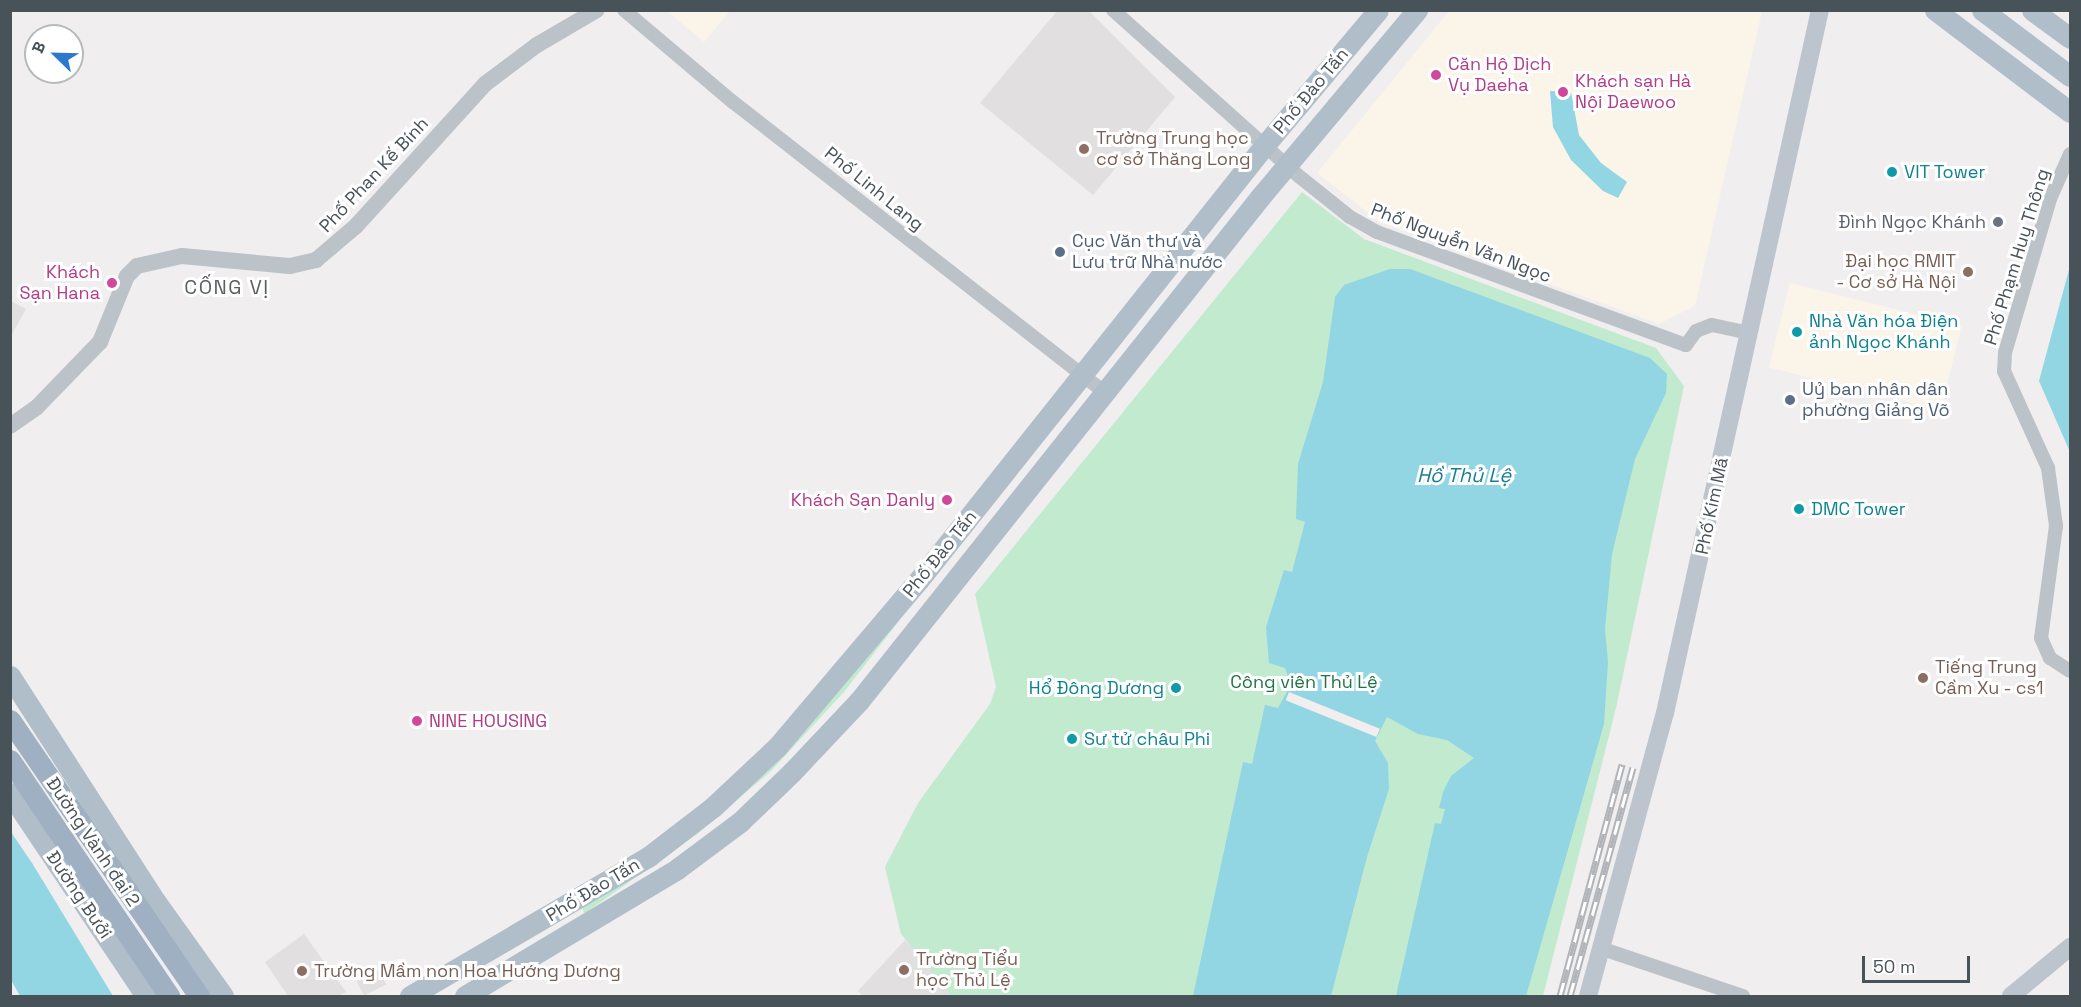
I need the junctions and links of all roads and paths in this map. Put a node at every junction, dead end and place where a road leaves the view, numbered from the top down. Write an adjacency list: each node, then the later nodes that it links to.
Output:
1 (597, 10): 21 (street, Phố Phan Kế Bính)
2 (624, 10): 19 (street, Phố Linh Lang)
3 (1113, 10): 15 (street, Phố Nguyễn Văn Ngọc)
4 (1378, 10): 11 (main road, Phố Đào Tấn)
5 (1417, 10): 12 (main road, Phố Đào Tấn)
6 (1820, 10): 18 (main road, Phố Kim Mã)
7 (1935, 10): 14 (main road)
8 (1982, 10): 13 (main road)
9 (2032, 10): 10 (main road)
10 (2070, 38)
11 (1346, 50): 12 (main road); 15 (main road, Phố Đào Tấn)
12 (1368, 69): 17 (main road, Phố Đào Tấn)
13 (2070, 76)
14 (2070, 112)
15 (1264, 146): 17 (street, Phố Nguyễn Văn Ngọc); 19 (main road, Phố Đào Tấn)
16 (2070, 154): 22 (street, Phố Phạm Huy Thông)
17 (1287, 166): 18 (street, Phố Nguyễn Văn Ngọc); 20 (main road, Phố Đào Tấn)
18 (1750, 333): 30 (main road, Phố Kim Mã)
19 (1084, 376): 20 (street, Phố Linh Lang); 27 (main road, Phố Đào Tấn)
20 (1104, 392): 28 (main road, Phố Đào Tấn)
21 (10, 426)
22 (2070, 671)
23 (10, 676): 33 (main road)
24 (10, 720): 32 (highway, Đường Vành đai 2)
25 (10, 760): 31 (highway, Đường Vành đai 2)
26 (10, 794): 31 (main road, Đường Bưởi)
27 (575, 902): 28 (main road); 34 (main road, Phố Đào Tấn)
28 (585, 927): 35 (main road, Phố Đào Tấn)
29 (2070, 947): 38 (main road)
30 (1600, 948): 36 (main road, Phố Kim Mã); 37 (street)
31 (158, 991)
32 (199, 996)
33 (222, 996)
34 (410, 996)
35 (465, 996)
36 (1588, 996)
37 (1743, 996)
38 (2011, 996)

